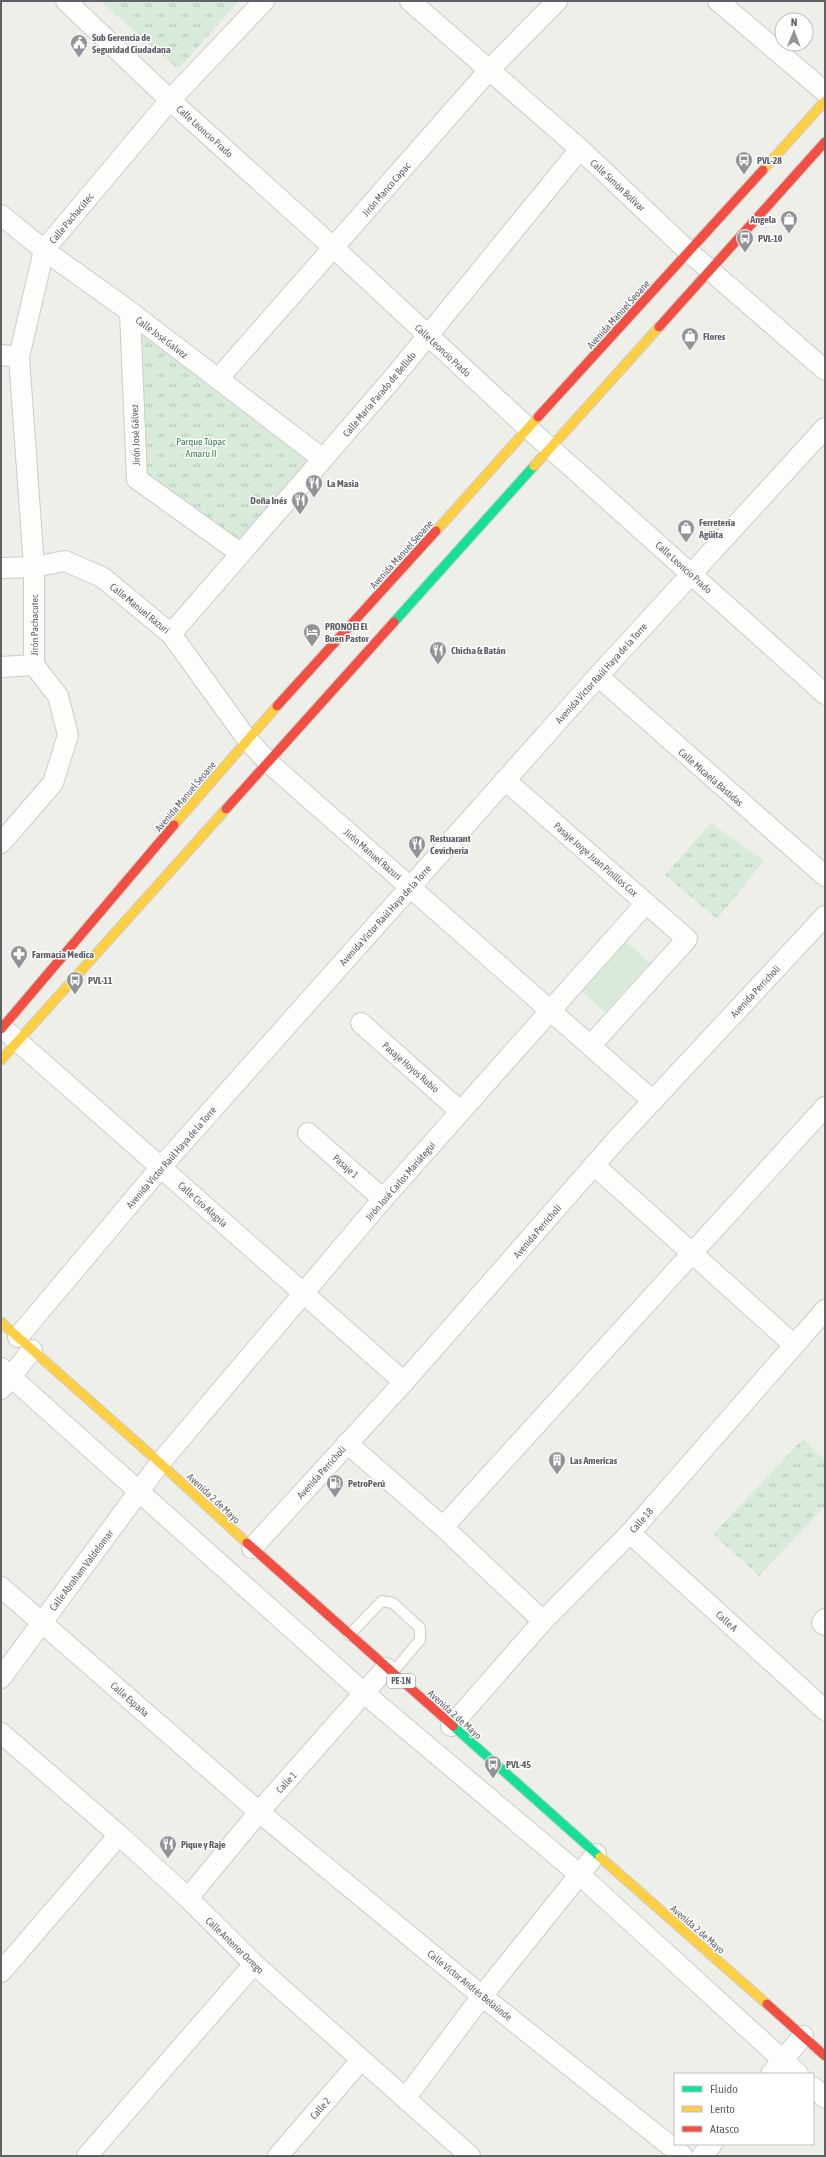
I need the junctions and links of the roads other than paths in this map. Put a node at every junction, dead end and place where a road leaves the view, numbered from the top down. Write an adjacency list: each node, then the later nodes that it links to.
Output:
1 (66, 1): 8 (street, Calle Leoncio Prado)
2 (264, 1): 8 (street, Calle Pachacútec)
3 (410, 1): 6 (street, Calle Simón Bolívar)
4 (557, 1): 6 (street, Jirón Manco Capac)
5 (718, 1): 7 (street)
6 (489, 70): 11 (street, Calle Simón Bolívar); 13 (street, Jirón Manco Capac)
7 (825, 92)
8 (170, 100): 13 (street, Calle Leoncio Prado); 14 (street, Calle Pachacútec)
9 (825, 100): 15 (main road, Avenida Manuel Seoane)
10 (825, 142): 16 (main road)
11 (580, 149): 15 (street, Calle Simón Bolívar); 18 (street, Calle María Parado de Bellido)
12 (1, 215): 14 (street, Calle José Galvez)
13 (334, 248): 18 (street, Calle Leoncio Prado); 21 (street, Jirón Manco Capac)
14 (44, 250): 17 (street, Calle José Galvez); 19 (street, Calle Pachacútec)
15 (689, 252): 16 (street, Calle Simón Bolívar); 23 (main road, Avenida Manuel Seoane)
16 (711, 269): 20 (street, Calle Simón Bolívar); 24 (main road)
17 (130, 313): 21 (street, Calle José Galvez); 26 (street, Jirón José Gálvez)
18 (428, 336): 23 (street, Calle Leoncio Prado); 25 (street, Calle María Parado de Bellido)
19 (10, 356): 27 (street, Calle Pachacútec)
20 (825, 370)
21 (218, 379): 25 (street, Calle José Galvez)
22 (825, 428): 29 (street, Avenida Víctor Raúl Haya de la Torre)
23 (529, 429): 24 (street, Calle Leoncio Prado); 35 (main road, Avenida Manuel Seoane)
24 (551, 448): 29 (street, Calle Leoncio Prado); 36 (main road)
25 (323, 459): 26 (street, Calle María Parado de Bellido)
26 (240, 553): 30 (street, Calle María Parado de Bellido)
27 (34, 567): 28 (street, Calle Manuel Razuri); 30 (street, Calle Manuel Razuri); 31 (street, Jirón Pachacutec)
28 (1, 568)
29 (692, 574): 33 (street, Avenida Víctor Raúl Haya de la Torre); 34 (street, Calle Leoncio Prado)
30 (171, 634): 35 (street, Calle Manuel Razuri)
31 (34, 665): 32 (street); 38 (street, Jirón Pachacutec)
32 (1, 667)
33 (598, 676): 37 (street, Avenida Víctor Raúl Haya de la Torre); 39 (street, Calle Micaela Bastidas)
34 (825, 694)
35 (247, 739): 36 (street, Calle Manuel Razuri); 45 (main road, Avenida Manuel Seoane)
36 (268, 762): 40 (street, Jirón Manuel Razuri); 46 (main road)
37 (505, 780): 40 (street, Avenida Víctor Raúl Haya de la Torre); 41 (street, Pasaje Jorge Juan Pinillos Cox)
38 (1, 843)
39 (825, 876)
40 (410, 887): 43 (street, Jirón Manuel Razuri); 54 (street, Avenida Víctor Raúl Haya de la Torre)
41 (646, 903): 43 (street, Jirón José Carlos Mariátegui); 47 (street, Pasaje Jorge Juan Pinillos Cox)
42 (825, 916): 49 (street, Avenida Perricholi)
43 (549, 1010): 47 (street, Jirón Manuel Razuri); 51 (street, Jirón José Carlos Mariátegui)
44 (361, 1023): 51 (street, Pasaje Hoyos Rubio)
45 (2, 1028): 46 (street, Calle Ciro Alegría)
46 (18, 1041): 48 (main road); 54 (street, Calle Ciro Alegría)
47 (591, 1045): 49 (street, Jirón Manuel Razuri)
48 (1, 1060)
49 (653, 1101): 53 (street, Avenida Perricholi)
50 (825, 1107): 56 (street)
51 (460, 1111): 55 (street, Jirón José Carlos Mariátegui)
52 (308, 1133): 55 (street, Pasaje 1)
53 (594, 1165): 56 (street); 63 (street, Avenida Perricholi)
54 (161, 1167): 57 (street, Calle Ciro Alegría); 60 (street, Avenida Víctor Raúl Haya de la Torre)
55 (383, 1199): 57 (street, Jirón José Carlos Mariátegui)
56 (692, 1253): 61 (street); 67 (street)
57 (304, 1293): 63 (street, Calle Ciro Alegría); 65 (street, Jirón José Carlos Mariátegui)
58 (825, 1310): 61 (street, Calle 18)
59 (1, 1322): 60 (main road, Avenida 2 de Mayo / PE-1N)
60 (25, 1344): 62 (street, Avenida Víctor Raúl Haya de la Torre); 65 (main road, Avenida 2 de Mayo / PE-1N)
61 (794, 1345): 68 (street, Calle 18)
62 (4, 1378): 66 (street)
63 (404, 1382): 64 (street, Avenida Perricholi)
64 (347, 1443): 67 (street); 69 (street, Avenida Perricholi)
65 (160, 1463): 66 (street, Calle Abraham Valdelomar); 69 (main road, Avenida 2 de Mayo / PE-1N)
66 (138, 1492): 72 (street, Calle Abraham Valdelomar); 76 (street)
67 (443, 1527): 71 (street)
68 (630, 1533): 71 (street, Calle 18); 77 (street, Calle A)
69 (252, 1548): 73 (main road, Avenida 2 de Mayo / PE-1N)
70 (1, 1587): 72 (street, Calle España)
71 (543, 1621): 78 (street, Calle 18)
72 (42, 1622): 75 (street, Calle Abraham Valdelomar); 80 (street, Calle España)
73 (349, 1635): 74 (main road, Avenida 2 de Mayo / PE-1N); 74 (lane)
74 (389, 1670): 76 (street, Calle 1); 78 (main road, Avenida 2 de Mayo / PE-1N)
75 (1, 1678)
76 (364, 1693): 80 (street, Calle 1); 83 (street)
77 (825, 1710)
78 (451, 1726): 82 (main road, Avenida 2 de Mayo / PE-1N)
79 (1, 1733): 81 (street, Calle Antenor Orrego)
80 (259, 1812): 84 (street, Calle 1); 87 (street, Calle Víctor Andrés Belaúnde)
81 (119, 1835): 84 (street, Calle Antenor Orrego); 86 (street)
82 (596, 1854): 83 (street); 88 (main road, Avenida 2 de Mayo / PE-1N)
83 (580, 1874): 87 (street); 91 (street)
84 (188, 1898): 85 (street, Calle Antenor Orrego)
85 (254, 1964): 90 (street, Calle Antenor Orrego); 97 (street)
86 (1, 1972)
87 (482, 1996): 95 (street); 100 (street, Calle Víctor Andrés Belaúnde)
88 (803, 2036): 89 (main road, Avenida 2 de Mayo / PE-1N); 91 (street)
89 (825, 2056)
90 (361, 2060): 95 (street, Calle Antenor Orrego); 98 (street, Calle 2)
91 (777, 2067): 92 (street)
92 (795, 2073)
93 (814, 2088): 94 (street)
94 (825, 2098)
95 (405, 2099): 99 (street, Calle Antenor Orrego)
96 (711, 2145): 101 (street)
97 (87, 2156)
98 (278, 2156)
99 (470, 2156)
100 (683, 2156)
101 (702, 2156)

